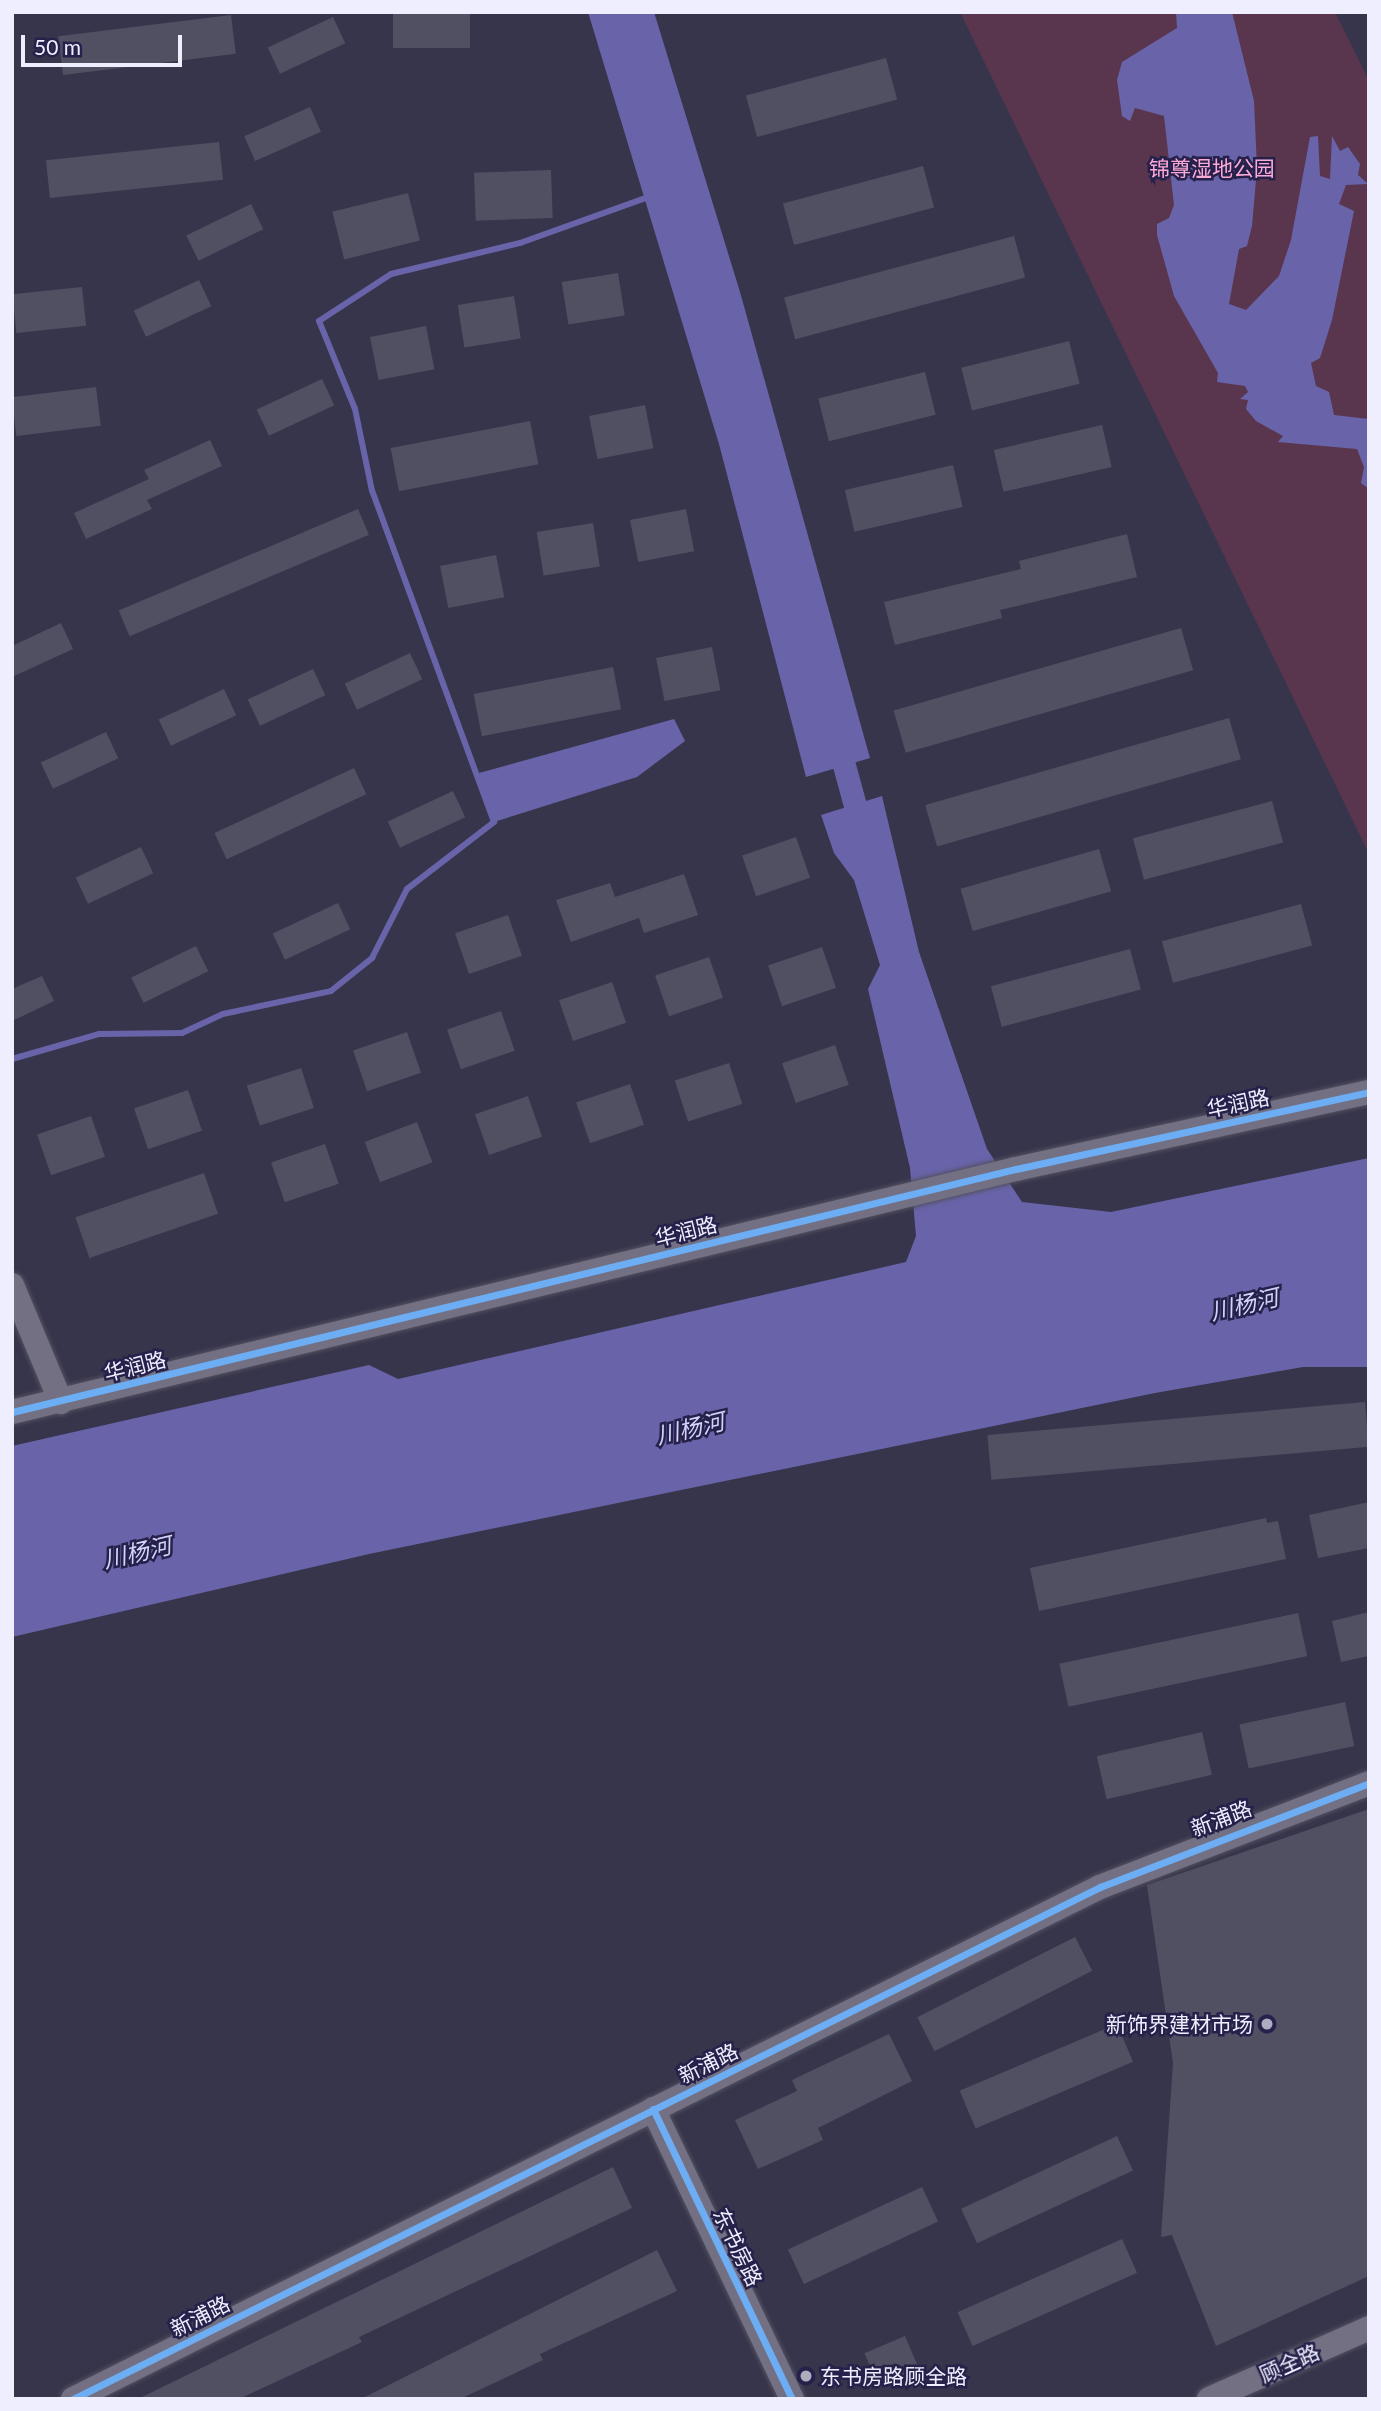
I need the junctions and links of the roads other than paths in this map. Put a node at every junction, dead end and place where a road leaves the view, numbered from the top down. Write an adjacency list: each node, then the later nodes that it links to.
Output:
1 (1369, 1092): 3 (street, 华润路)
2 (12, 1285): 3 (street)
3 (61, 1402): 4 (street, 华润路)
4 (12, 1412)
5 (1369, 1783): 6 (street, 新浦路)
6 (653, 2109): 8 (street, 新浦路); 9 (street, 东书房路)
7 (1369, 2328): 10 (street, 顾全路)
8 (74, 2399)
9 (792, 2399)
10 (1209, 2399)

